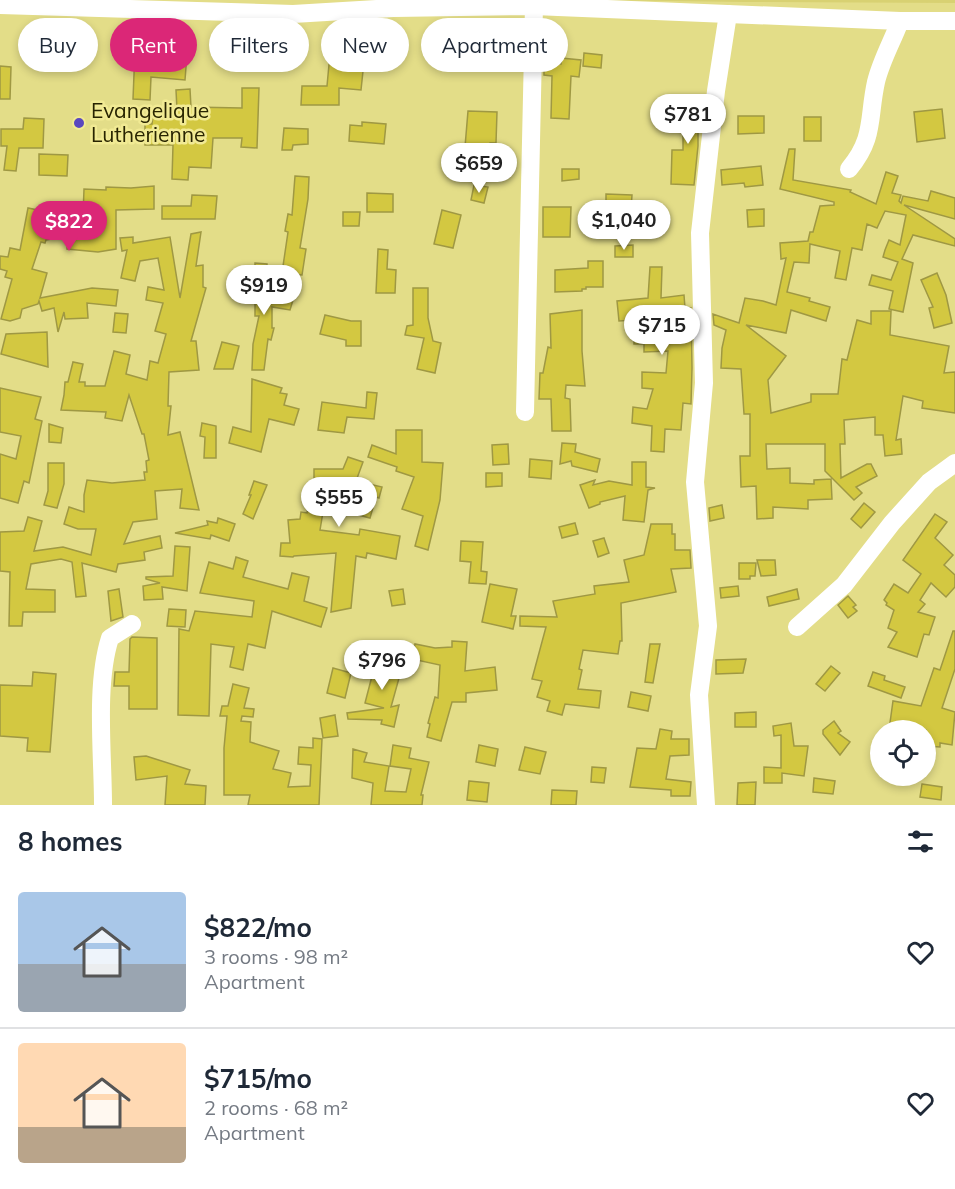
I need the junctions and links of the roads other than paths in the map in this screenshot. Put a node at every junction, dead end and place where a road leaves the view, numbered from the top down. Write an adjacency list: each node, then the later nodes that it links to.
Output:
1 (396, 4): 2 (street); 3 (street)
2 (0, 5)
3 (534, 6): 4 (street); 8 (street)
4 (728, 14): 5 (street); 13 (street)
5 (900, 21): 6 (street); 7 (street)
6 (955, 21)
7 (849, 169)
8 (525, 412)
9 (955, 463): 11 (street)
10 (132, 624): 12 (street)
11 (797, 627)
12 (103, 805)
13 (706, 805)

